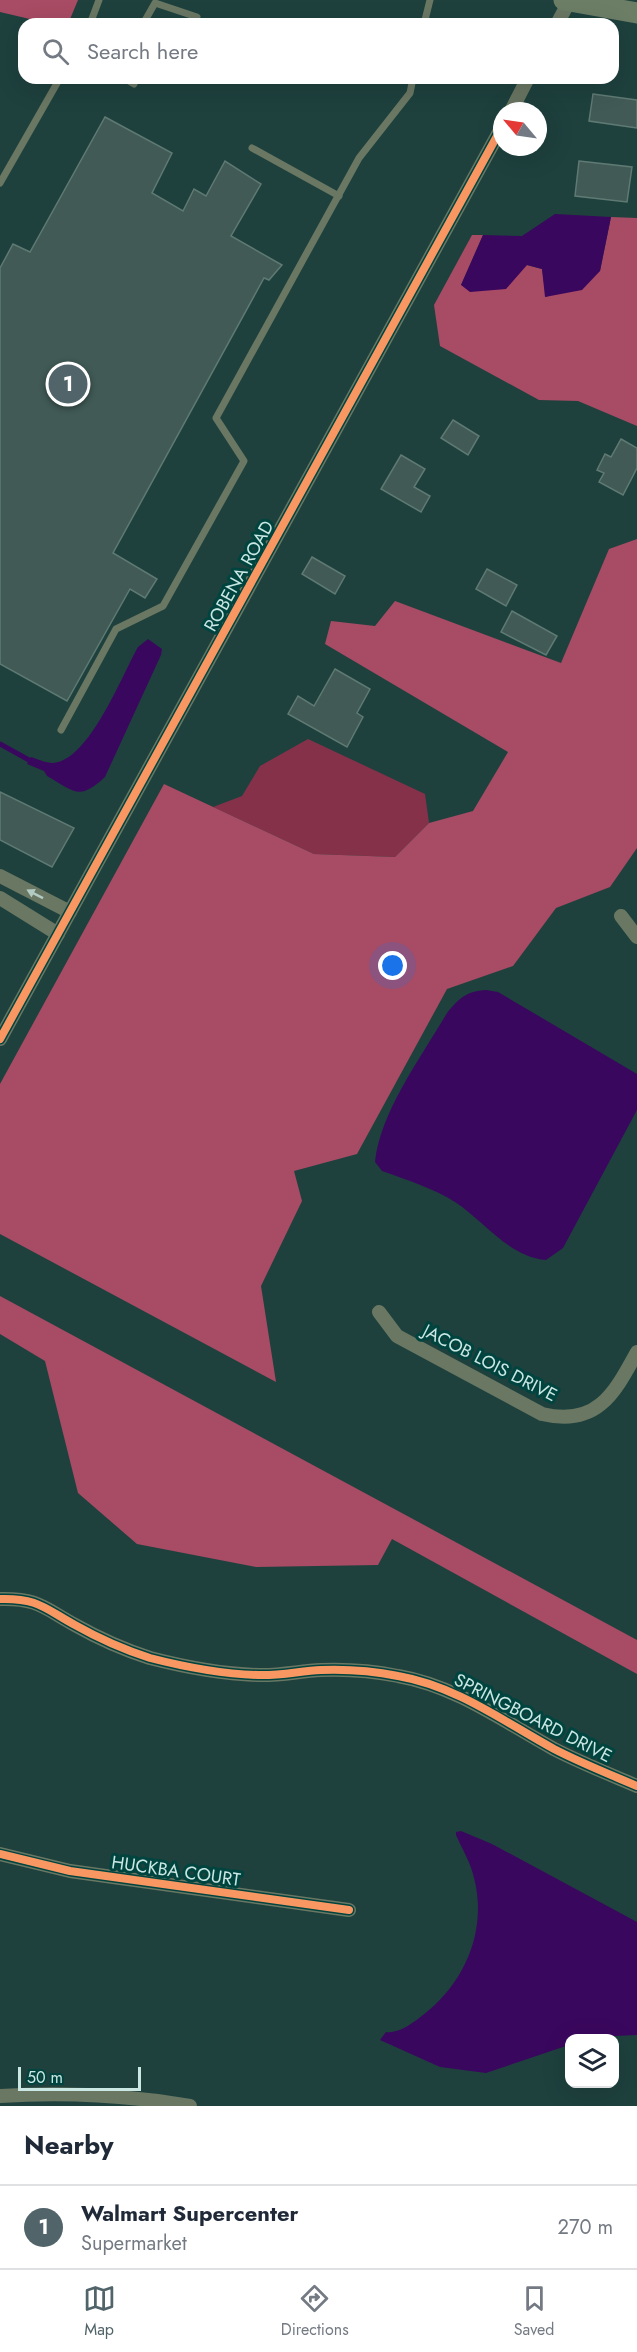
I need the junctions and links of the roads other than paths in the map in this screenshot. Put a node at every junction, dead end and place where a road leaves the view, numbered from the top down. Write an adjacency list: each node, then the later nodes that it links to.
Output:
1 (99, 0): 6 (lane)
2 (430, 0): 8 (lane)
3 (568, 0): 4 (main road); 9 (street)
4 (637, 13)
5 (197, 17): 7 (lane)
6 (92, 18)
7 (146, 18)
8 (426, 18)
9 (560, 18)
10 (57, 84): 16 (lane)
11 (412, 84): 17 (lane)
12 (525, 84): 13 (street)
13 (516, 102)
14 (493, 143): 21 (street, ROBENA ROAD)
15 (252, 148): 17 (lane)
16 (0, 183)
17 (339, 196): 18 (lane)
18 (61, 730)
19 (0, 876): 21 (street, one-way to 19)
20 (0, 898): 23 (street)
21 (70, 912): 23 (street, ROBENA ROAD)
22 (621, 916): 24 (street)
23 (58, 934): 25 (street, ROBENA ROAD)
24 (637, 937)
25 (0, 1039)
26 (379, 1311): 27 (street, JACOB LOIS DRIVE)
27 (637, 1352)
28 (0, 1599): 29 (street, SPRINGBOARD DRIVE)
29 (637, 1786)
30 (0, 1854): 31 (street, HUCKBA COURT)
31 (349, 1910)
32 (0, 2096): 33 (street)
33 (190, 2106)

